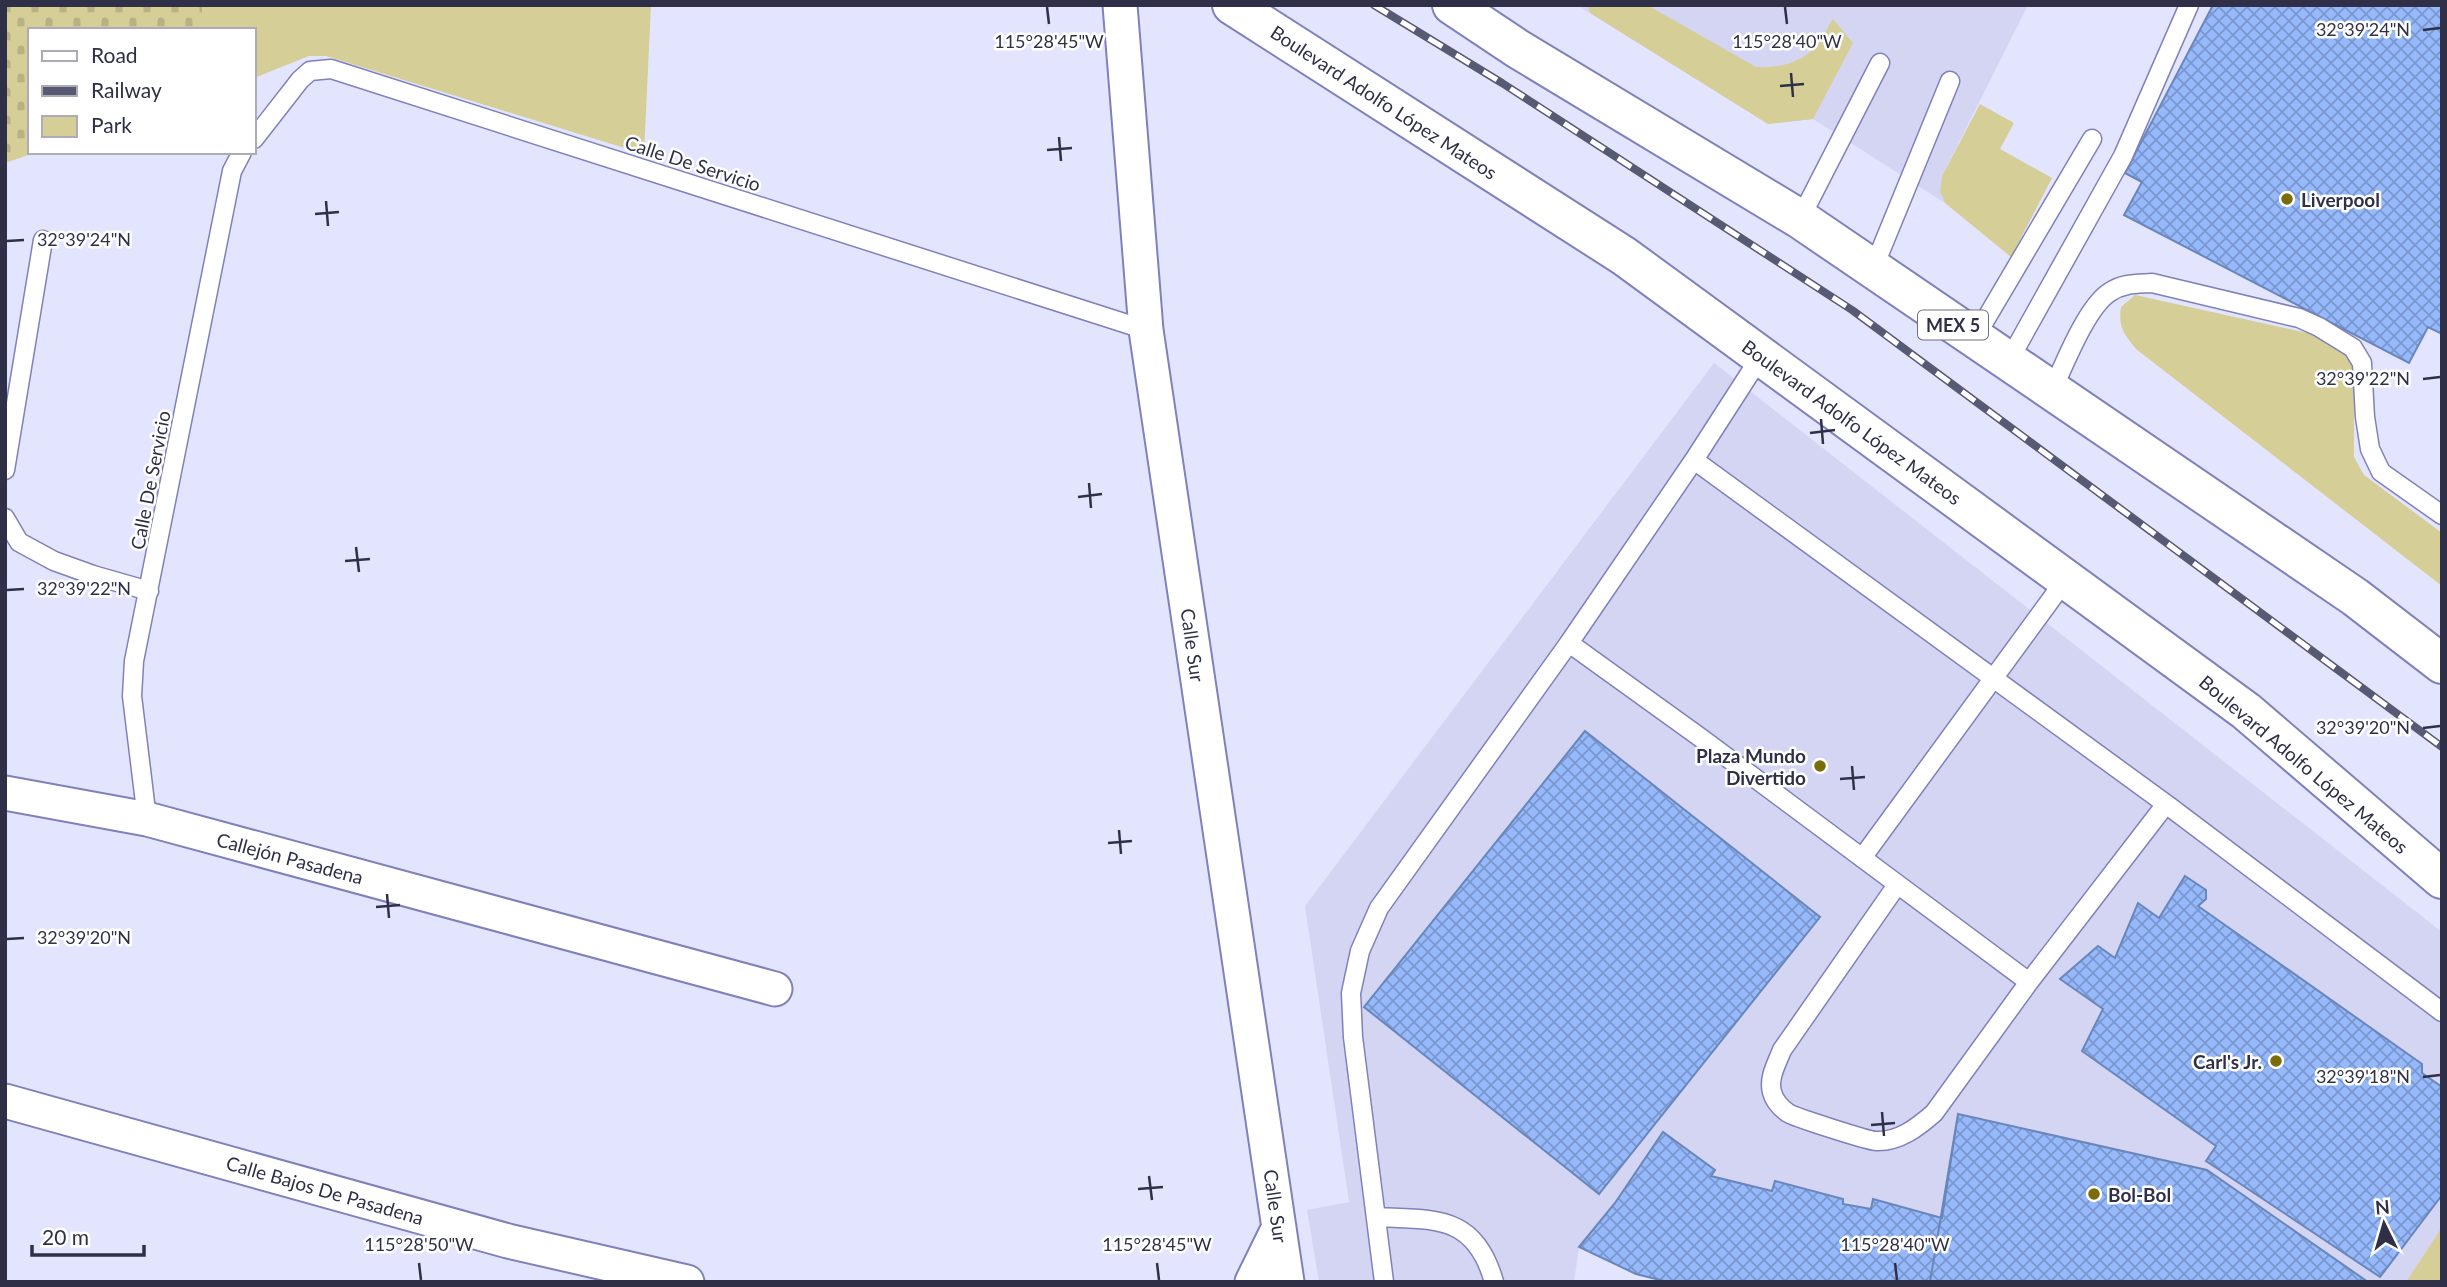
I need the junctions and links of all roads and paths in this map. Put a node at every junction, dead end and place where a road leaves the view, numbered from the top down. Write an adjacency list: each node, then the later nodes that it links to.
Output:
1 (1120, 5): 13 (street, Calle Sur)
2 (1232, 5): 15 (main road, Boulevard Adolfo López Mateos)
3 (1452, 5): 10 (main road, MEX 5)
4 (2189, 5): 16 (lane)
5 (1880, 64): 10 (lane)
6 (1950, 80): 12 (lane)
7 (256, 136): 13 (lane, Calle De Servicio)
8 (2092, 139): 14 (lane)
9 (241, 154): 23 (lane, Calle De Servicio)
10 (1800, 219): 12 (main road, MEX 5)
11 (43, 240): 19 (lane)
12 (1873, 270): 14 (main road, MEX 5)
13 (1146, 330): 38 (street, Calle Sur)
14 (1974, 339): 16 (main road, MEX 5)
15 (1761, 356): 18 (lane); 22 (main road, Boulevard Adolfo López Mateos)
16 (2008, 362): 17 (main road, MEX 5)
17 (2052, 391): 20 (lane); 25 (main road, MEX 5)
18 (1695, 460): 24 (lane); 26 (lane)
19 (5, 470)
20 (2442, 515)
21 (5, 519): 23 (lane)
22 (2066, 579): 26 (lane); 31 (main road, Boulevard Adolfo López Mateos)
23 (149, 591): 29 (lane, Calle De Servicio)
24 (1569, 643): 30 (lane); 37 (lane)
25 (2442, 664)
26 (1994, 679): 28 (lane); 30 (lane)
27 (5, 793): 29 (street, Callejón Pasadena)
28 (2166, 804): 33 (lane); 35 (lane)
29 (147, 819): 34 (street, Callejón Pasadena)
30 (1862, 858): 32 (lane)
31 (2442, 879)
32 (1897, 885): 33 (lane); 33 (lane)
33 (2029, 982)
34 (775, 989)
35 (2442, 1012)
36 (5, 1101): 39 (street, Calle Bajos De Pasadena)
37 (1377, 1217): 42 (lane); 43 (lane)
38 (1279, 1227): 40 (street); 41 (street, Calle Sur)
39 (687, 1282)
40 (1252, 1282)
41 (1287, 1282)
42 (1384, 1282)
43 (1494, 1282)

